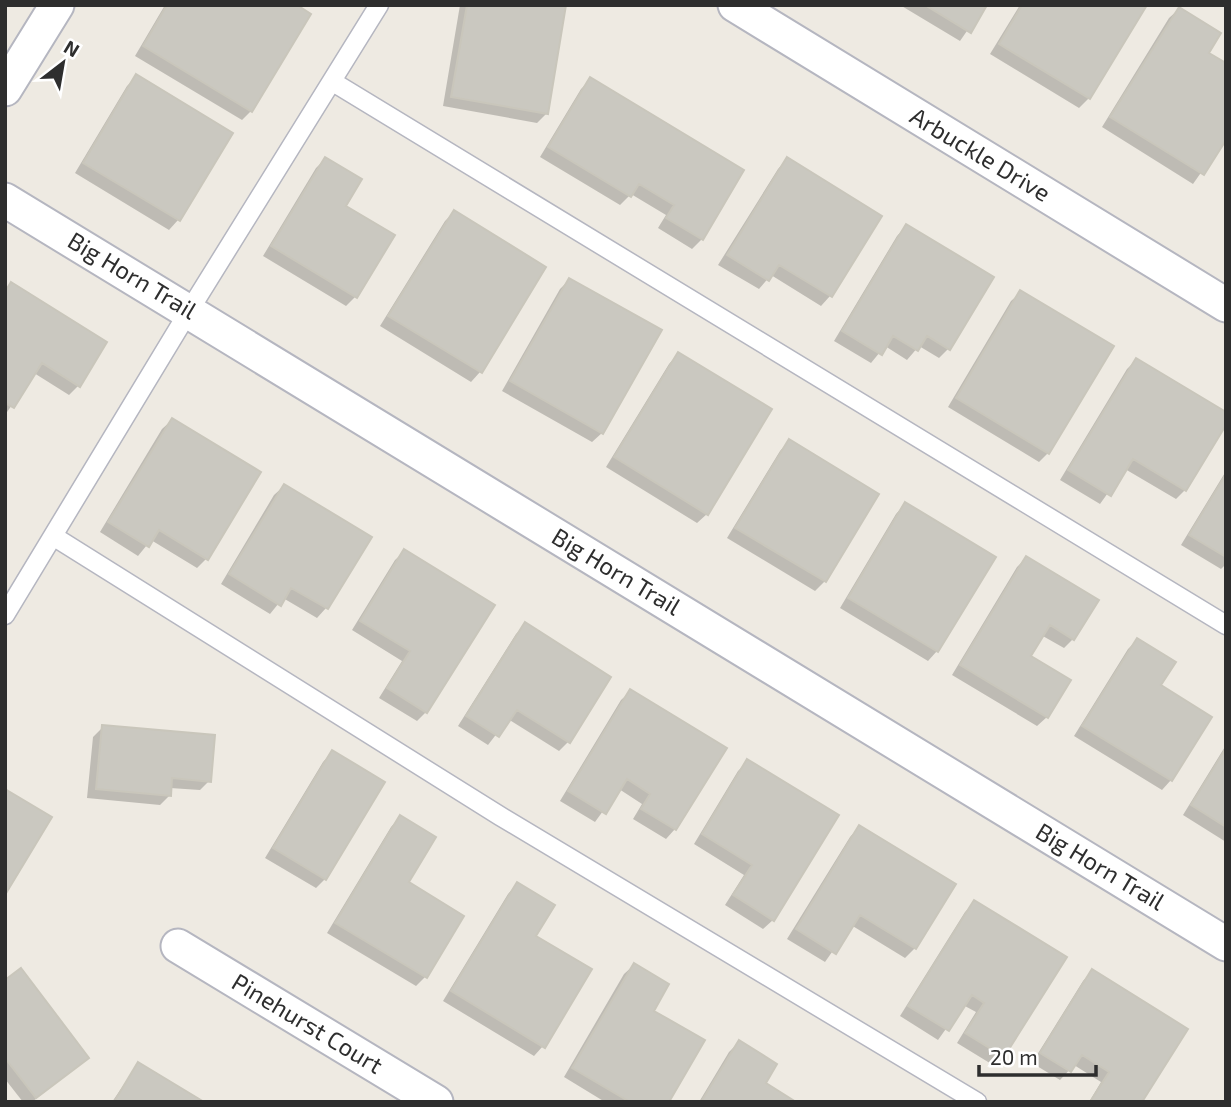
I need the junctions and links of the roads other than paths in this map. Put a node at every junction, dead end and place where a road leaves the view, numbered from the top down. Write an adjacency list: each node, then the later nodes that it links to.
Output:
1 (57, 5): 5 (street)
2 (379, 5): 4 (lane)
3 (735, 5): 7 (street, Arbuckle Drive)
4 (333, 82): 8 (lane); 11 (lane)
5 (5, 89)
6 (5, 200): 8 (street, Big Horn Trail)
7 (1226, 305)
8 (189, 311): 9 (lane); 12 (street, Big Horn Trail)
9 (53, 536): 10 (lane); 15 (lane)
10 (5, 615)
11 (1226, 625)
12 (1226, 944)
13 (178, 946): 14 (street, Pinehurst Court)
14 (436, 1102)
15 (977, 1102)

